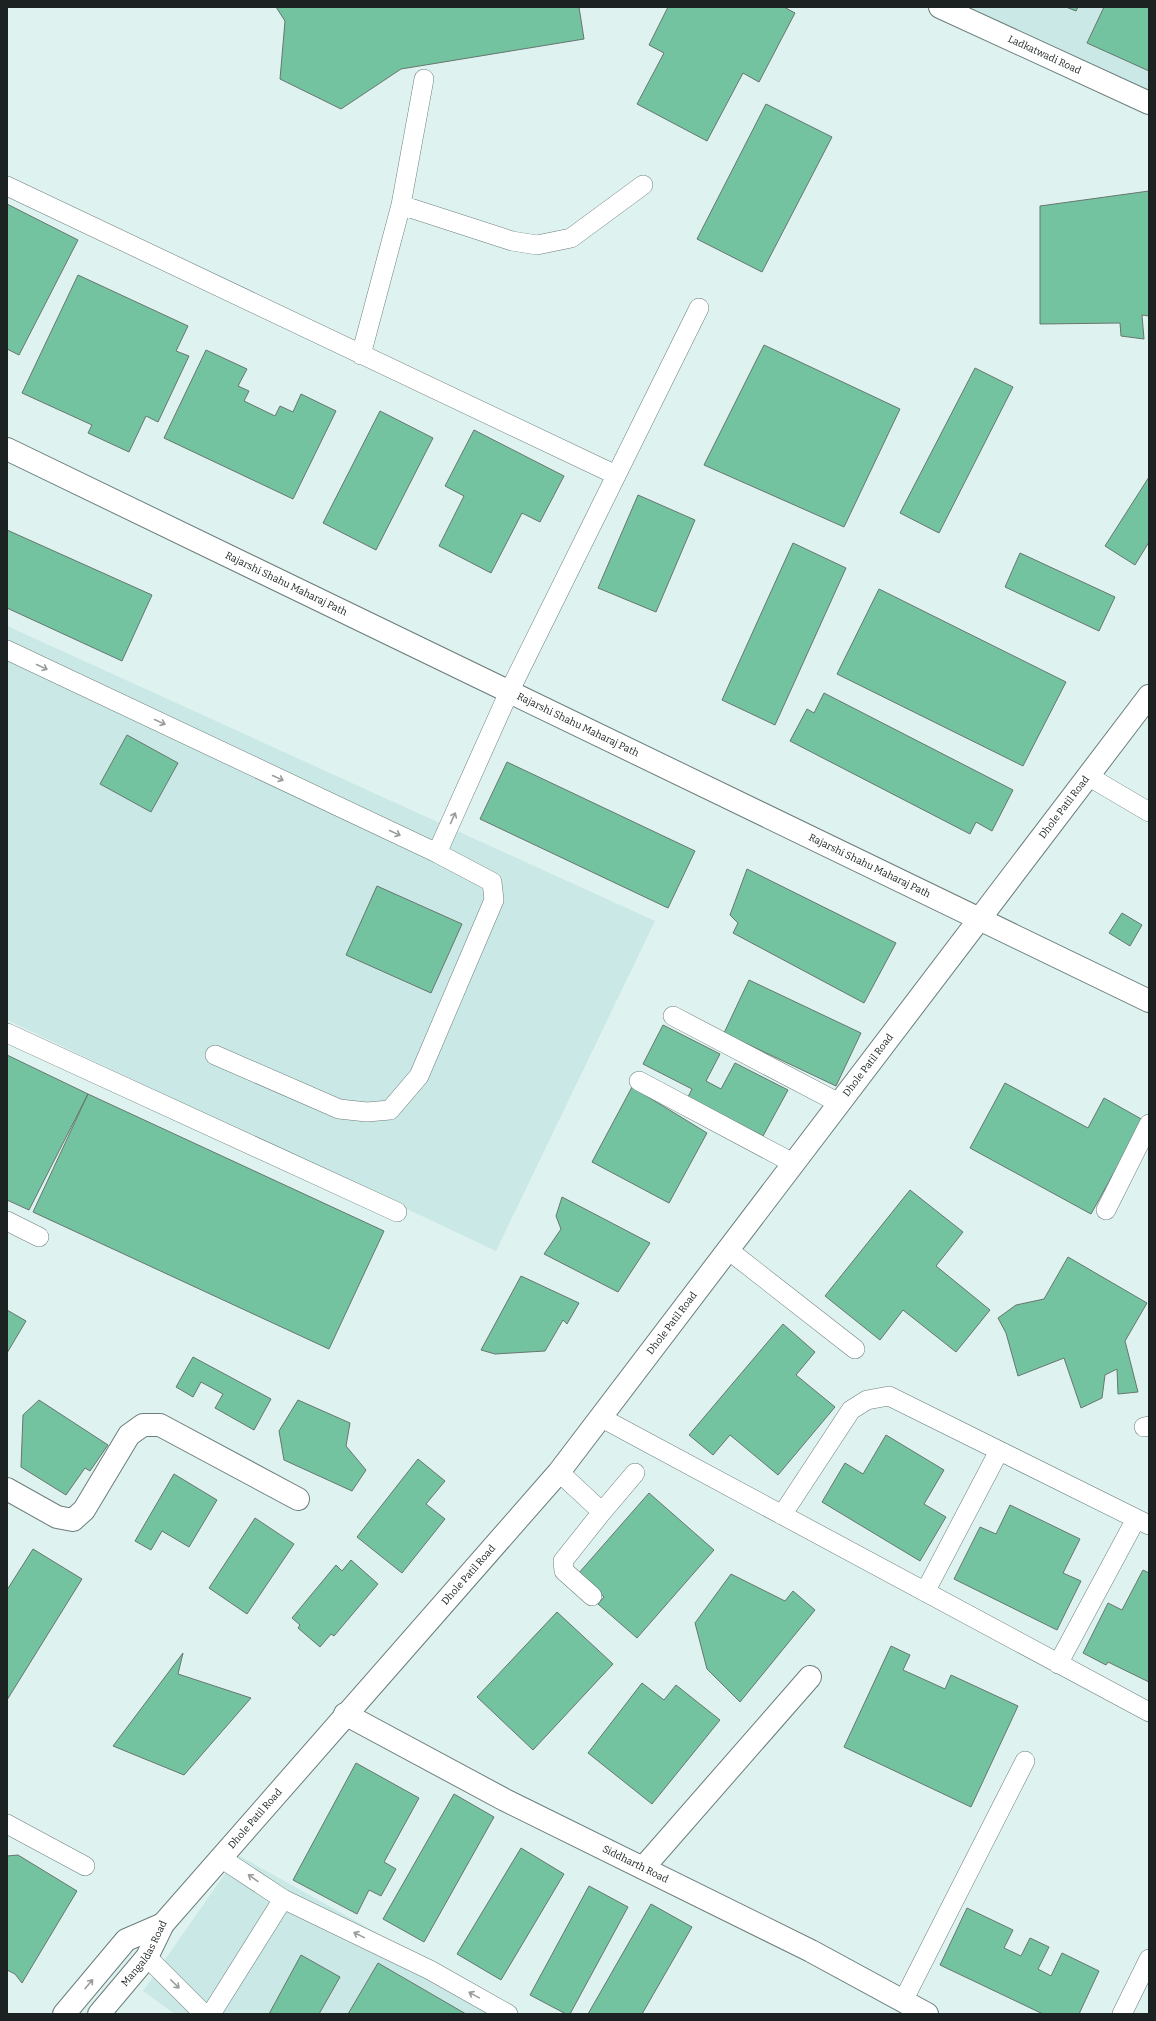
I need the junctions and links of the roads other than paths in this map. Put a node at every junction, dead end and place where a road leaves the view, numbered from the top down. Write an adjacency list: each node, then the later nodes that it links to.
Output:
1 (940, 7): 3 (street, Ladkatwadi Road)
2 (424, 79): 6 (lane)
3 (1149, 103)
4 (643, 185): 6 (lane)
5 (7, 186): 8 (lane)
6 (401, 205): 8 (lane)
7 (699, 308): 10 (lane)
8 (361, 355): 10 (lane)
9 (7, 449): 12 (street, Rajarshi Shahu Maharaj Path)
10 (616, 475): 12 (lane)
11 (7, 650): 16 (lane, one-way to 16)
12 (509, 692): 16 (lane, one-way to 12); 17 (street, Rajarshi Shahu Maharaj Path)
13 (1148, 699): 14 (street, Dhole Patil Road)
14 (1088, 776): 15 (lane); 17 (street, Dhole Patil Road)
15 (1147, 806)
16 (437, 853): 21 (lane)
17 (979, 920): 18 (street, Rajarshi Shahu Maharaj Path); 23 (street, Dhole Patil Road)
18 (1149, 1001)
19 (674, 1016): 23 (lane)
20 (7, 1033): 27 (lane)
21 (215, 1055)
22 (638, 1081): 25 (lane)
23 (839, 1103): 25 (street, Dhole Patil Road)
24 (1149, 1124): 26 (lane)
25 (793, 1163): 30 (street, Dhole Patil Road)
26 (1106, 1210)
27 (397, 1212)
28 (7, 1221): 29 (lane)
29 (39, 1237)
30 (727, 1249): 31 (lane); 32 (street, Dhole Patil Road)
31 (855, 1349)
32 (600, 1417): 34 (street, Dhole Patil Road); 39 (lane)
33 (999, 1451): 39 (lane); 40 (lane); 41 (lane)
34 (559, 1472): 38 (lane); 46 (street, Dhole Patil Road)
35 (635, 1473): 38 (lane)
36 (7, 1489): 37 (street)
37 (298, 1499)
38 (602, 1512): 42 (lane)
39 (782, 1515): 41 (lane)
40 (1143, 1522): 43 (lane)
41 (925, 1592): 43 (lane)
42 (592, 1596)
43 (1058, 1664): 45 (lane)
44 (810, 1677): 51 (street)
45 (1149, 1712)
46 (344, 1714): 49 (street, Dhole Patil Road); 51 (street, Siddharth Road)
47 (1025, 1761): 56 (lane)
48 (7, 1824): 50 (lane)
49 (221, 1858): 52 (lane, one-way to 49); 53 (street, Dhole Patil Road)
50 (85, 1866)
51 (643, 1868): 56 (street, Siddharth Road)
52 (283, 1899): 60 (lane); 61 (lane, one-way to 52)
53 (163, 1924): 54 (street, Mangaldas Road); 57 (street, Mangaldas Road, one-way to 53)
54 (147, 1957): 58 (street, Mangaldas Road); 59 (lane, one-way to 59)
55 (1149, 1959): 63 (lane)
56 (903, 2001): 62 (street, Siddharth Road)
57 (64, 2014)
58 (99, 2014)
59 (204, 2014)
60 (211, 2014)
61 (508, 2014)
62 (927, 2014)
63 (1122, 2014)

